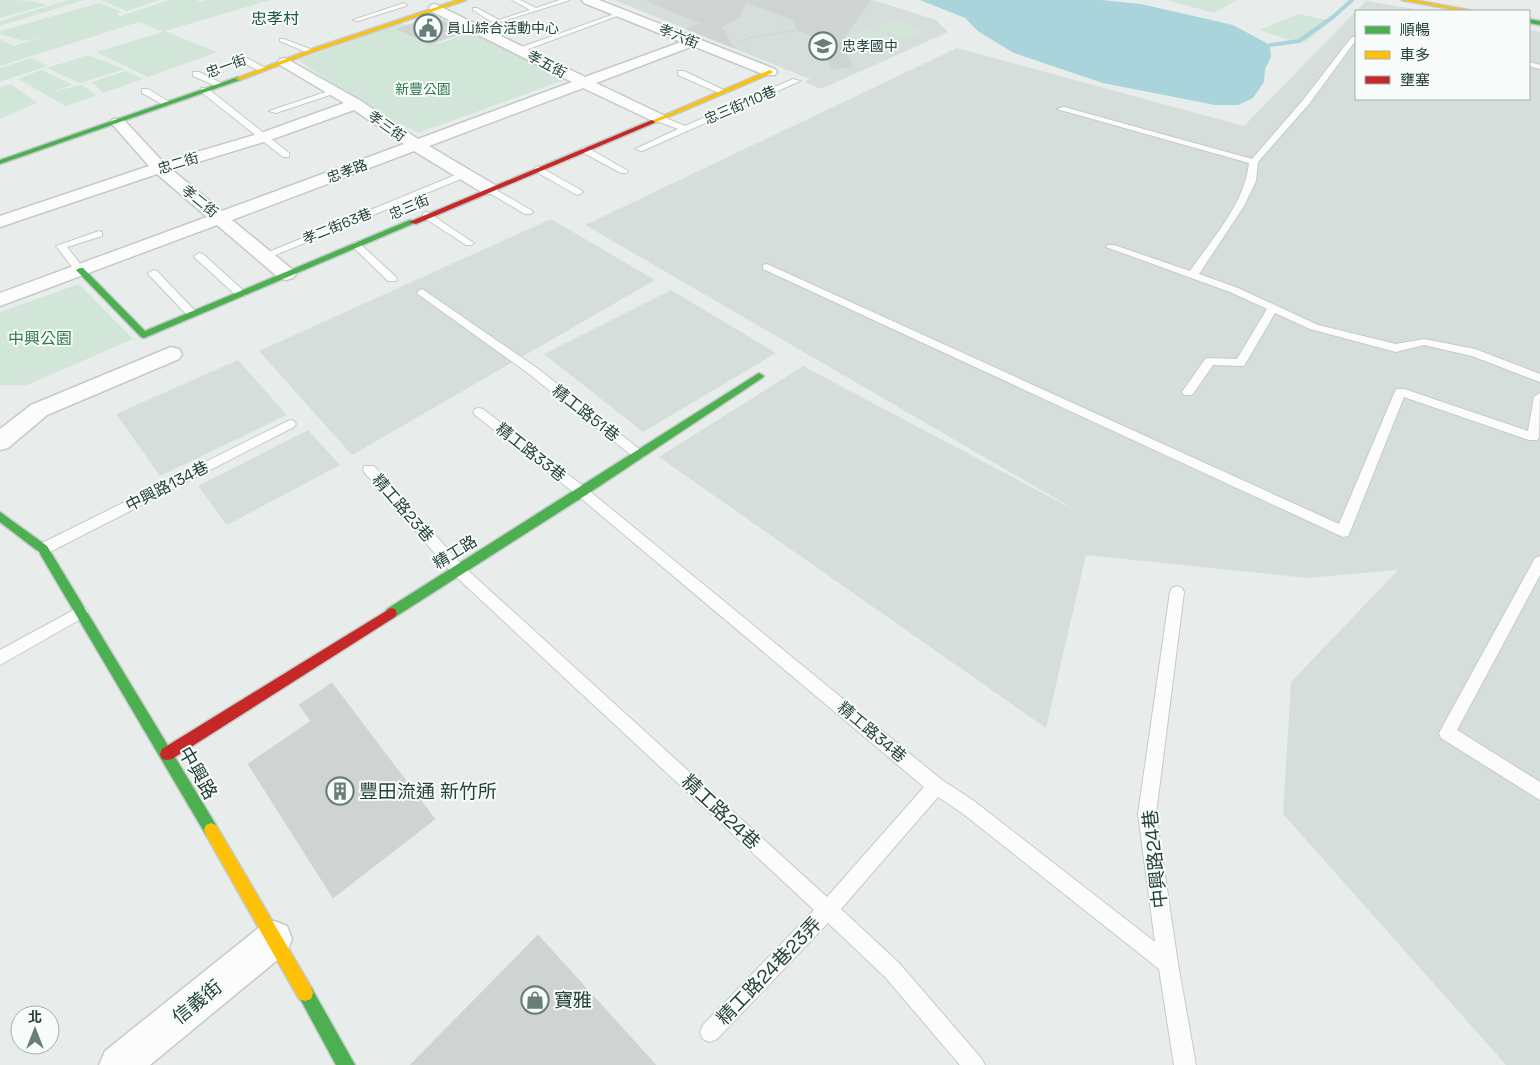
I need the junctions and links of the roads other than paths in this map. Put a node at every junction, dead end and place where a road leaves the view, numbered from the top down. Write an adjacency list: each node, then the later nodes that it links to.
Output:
1 (463, 0): 7 (street, 忠一街)
2 (516, 0): 9 (lane)
3 (567, 0): 9 (lane)
4 (588, 0): 12 (street, 孝六街)
5 (1405, 0): 10 (street)
6 (404, 5): 11 (lane)
7 (435, 8): 13 (street, 忠一街); 16 (street, 孝五街)
8 (475, 10): 15 (lane)
9 (536, 10): 15 (lane)
10 (1464, 10)
11 (386, 11): 13 (lane); 14 (lane)
12 (622, 13): 19 (street, 孝六街); 20 (lane)
13 (406, 18): 21 (street, 忠一街)
14 (356, 20)
15 (498, 22): 16 (lane)
16 (476, 28): 20 (street, 孝五街)
17 (1355, 38): 48 (lane)
18 (282, 40): 21 (lane)
19 (694, 42): 25 (street, 孝六街); 29 (street, 忠孝路)
20 (520, 49): 29 (street, 孝五街)
21 (311, 51): 23 (street, 忠一街)
22 (240, 58): 24 (lane)
23 (285, 62): 24 (street, 忠一街); 33 (street, 孝三街)
24 (262, 69): 30 (street, 忠一街)
25 (770, 72): 34 (street, 忠三街)
26 (680, 73): 34 (lane)
27 (196, 74): 30 (lane)
28 (796, 81): 41 (lane, 忠三街110巷)
29 (582, 83): 39 (street, 孝五街); 43 (street, 忠孝路)
30 (219, 84): 31 (street, 忠一街)
31 (204, 90): 35 (street, 忠一街); 42 (lane)
32 (145, 91): 35 (lane)
33 (336, 92): 36 (street, 孝三街); 38 (lane)
34 (724, 92): 39 (street, 忠三街)
35 (166, 103): 40 (street, 忠一街)
36 (356, 104): 42 (street, 忠二街); 43 (street, 孝三街)
37 (1061, 109): 48 (lane)
38 (273, 111)
39 (660, 118): 41 (lane, 忠三街110巷); 45 (street, 忠三街)
40 (118, 122): 47 (street, 忠一街); 49 (street, 孝二街)
41 (684, 129): 44 (lane, 忠三街110巷)
42 (264, 137): 46 (lane); 49 (street, 忠二街)
43 (416, 146): 52 (street, 孝三街); 57 (street, 忠孝路)
44 (639, 149)
45 (585, 150): 50 (street, 忠三街); 51 (lane)
46 (286, 155)
47 (0, 162)
48 (1254, 162): 69 (lane)
49 (160, 168): 57 (street, 孝二街); 58 (street, 忠二街)
50 (538, 169): 53 (street, 忠三街); 54 (lane)
51 (624, 171)
52 (465, 174): 53 (street, 孝三街); 64 (lane, 孝二街63巷)
53 (489, 189): 55 (lane); 56 (street, 忠三街)
54 (578, 192)
55 (528, 212)
56 (426, 215): 60 (lane); 61 (street, 忠三街)
57 (220, 218): 64 (street, 孝二街); 66 (street, 忠孝路)
58 (0, 222)
59 (99, 234): 66 (lane)
60 (468, 243)
61 (356, 245): 68 (street, 忠三街); 70 (lane)
62 (1111, 247): 69 (lane)
63 (199, 256): 72 (lane)
64 (264, 256): 68 (street, 孝二街)
65 (767, 267): 80 (lane)
66 (80, 270): 73 (street, 忠孝路); 75 (street, 忠三街)
67 (153, 273): 75 (lane)
68 (286, 274): 72 (street, 忠三街)
69 (1193, 275): 74 (lane)
70 (392, 279)
71 (422, 292): 84 (lane, 精工路51巷)
72 (241, 294): 75 (street, 忠三街)
73 (0, 300)
74 (1273, 308): 78 (lane); 79 (lane)
75 (192, 314)
76 (171, 354): 83 (street)
77 (759, 376): 84 (street, 精工路)
78 (1540, 378)
79 (1188, 392)
80 (1540, 398)
81 (479, 412): 86 (lane, 精工路33巷)
82 (290, 424): 88 (lane, 中興路134巷)
83 (0, 442)
84 (639, 455): 86 (street, 精工路)
85 (369, 469): 90 (lane, 精工路23巷)
86 (582, 492): 90 (street, 精工路); 95 (lane, 精工路34巷)
87 (0, 516): 88 (street, 中興路)
88 (43, 549): 92 (street, 中興路)
89 (1540, 562): 96 (lane)
90 (457, 570): 94 (street, 精工路); 97 (lane, 精工路24巷)
91 (1177, 592): 99 (lane, 中興路24巷)
92 (81, 612): 93 (lane); 94 (street, 中興路)
93 (0, 658)
94 (166, 754): 98 (street, 中興路)
95 (936, 786): 97 (lane, 精工路24巷23弄); 99 (lane, 精工路34巷)
96 (1540, 792)
97 (828, 910): 100 (lane, 精工路24巷23弄); 103 (lane, 精工路24巷)
98 (274, 939): 101 (street, 信義街); 102 (street, 中興路)
99 (1168, 964): 104 (lane, 中興路24巷)
100 (710, 1032)
101 (119, 1065)
102 (346, 1065)
103 (974, 1065)
104 (1185, 1065)

